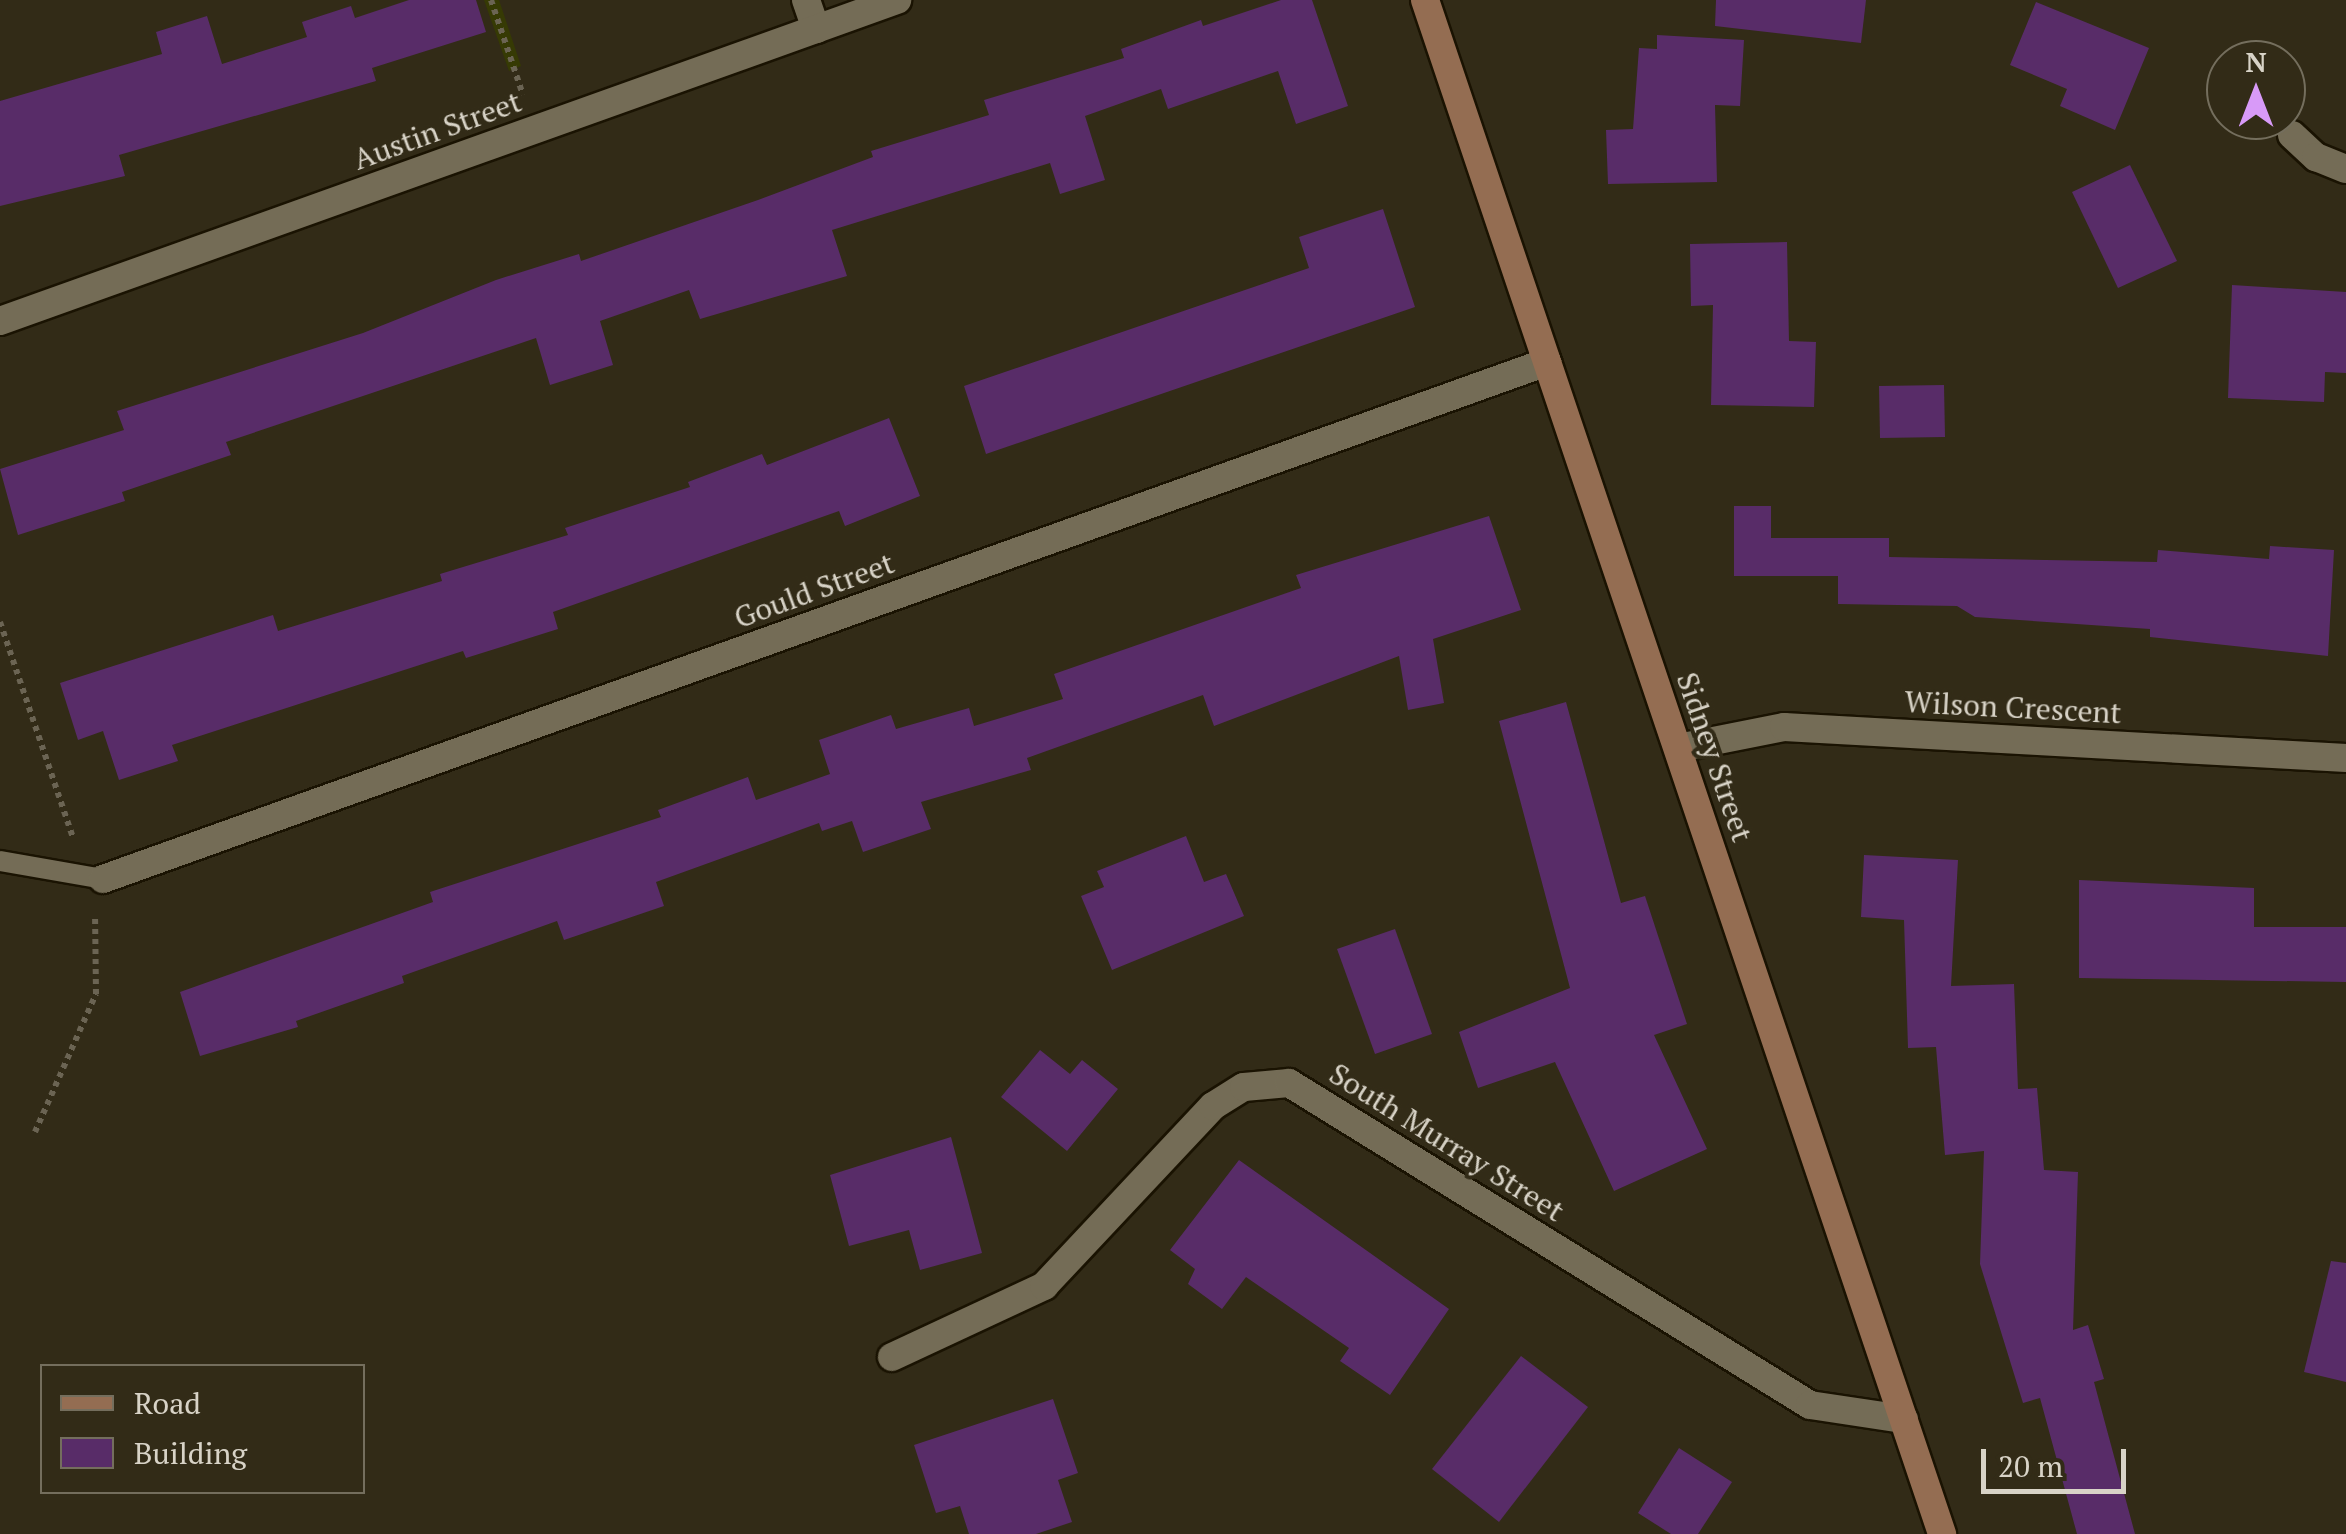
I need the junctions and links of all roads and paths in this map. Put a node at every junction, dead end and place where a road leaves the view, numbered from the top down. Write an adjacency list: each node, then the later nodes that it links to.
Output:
1 (491, 0): 6 (path)
2 (806, 0): 5 (street)
3 (897, 0): 5 (street, Austin Street)
4 (1425, 0): 10 (main road, Sidney Street)
5 (816, 29): 6 (street, Austin Street)
6 (534, 130): 9 (street, Austin Street)
7 (2297, 140): 8 (street)
8 (2346, 169)
9 (0, 321)
10 (1547, 362): 11 (main road, Sidney Street); 14 (street, Gould Street)
11 (1678, 748): 12 (street, Wilson Crescent); 16 (main road, Sidney Street)
12 (2346, 758)
13 (0, 860): 14 (lane)
14 (103, 880)
15 (892, 1356): 16 (street, South Murray Street)
16 (1904, 1419): 17 (main road, Sidney Street)
17 (1942, 1534)

